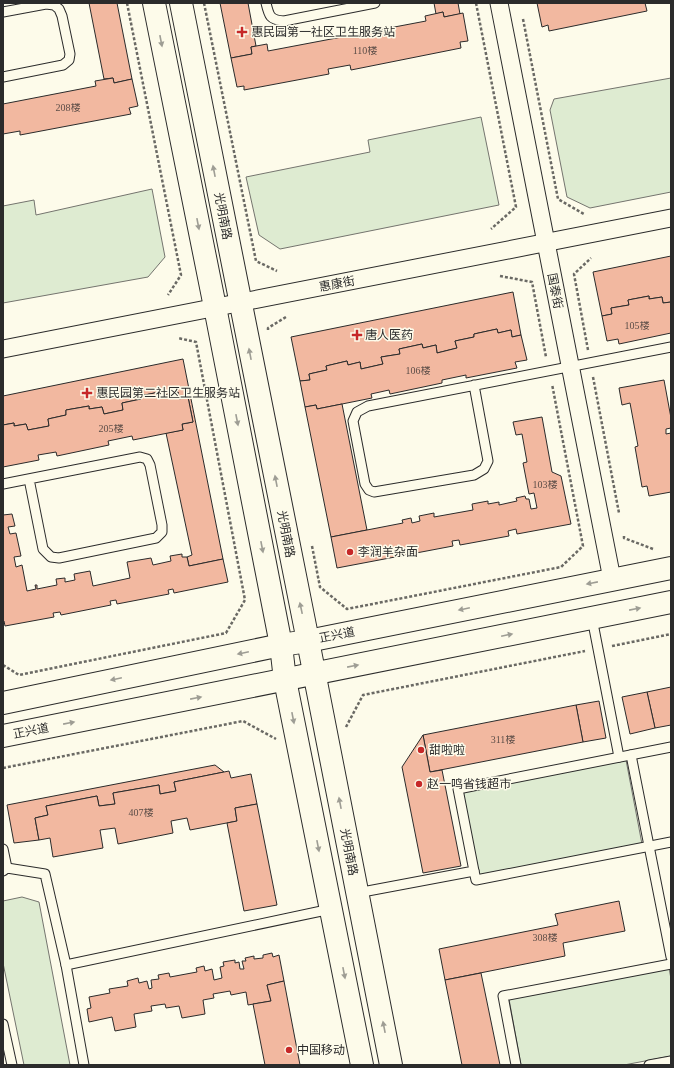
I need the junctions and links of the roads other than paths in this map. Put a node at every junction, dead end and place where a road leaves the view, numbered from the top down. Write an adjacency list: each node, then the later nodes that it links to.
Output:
1 (154, 3): 11 (main road, one-way to 11)
2 (181, 3): 10 (main road, 光明南路, one-way to 2)
3 (266, 3): 4 (lane)
4 (374, 3)
5 (499, 3): 9 (street, 国泰街)
6 (3, 12): 7 (lane)
7 (3, 77)
8 (671, 218): 9 (street, 惠康街)
9 (546, 243): 10 (street, 惠康街); 14 (street, 国泰街)
10 (240, 302): 11 (street, 惠康街); 22 (main road, 光明南路, one-way to 10)
11 (215, 307): 13 (street, 惠康街); 23 (main road, one-way to 23)
12 (671, 347): 14 (lane)
13 (3, 349)
14 (570, 367): 15 (lane); 19 (street, 国泰街)
15 (474, 386): 15 (lane)
16 (29, 479): 16 (lane); 17 (lane)
17 (3, 484)
18 (671, 568): 19 (main road, 正兴道)
19 (612, 579): 22 (main road, 正兴道, one-way to 22)
20 (671, 602): 21 (main road, 正兴道, one-way to 20)
21 (592, 618): 24 (main road, 正兴道, one-way to 21); 30 (lane)
22 (308, 641): 23 (main road, 正兴道); 24 (main road, 光明南路)
23 (281, 645): 25 (main road); 26 (main road, 正兴道, one-way to 26)
24 (314, 674): 25 (main road, 正兴道); 36 (main road, 光明南路, one-way to 24)
25 (285, 680): 27 (main road, 正兴道, one-way to 25); 37 (main road, one-way to 37)
26 (3, 703)
27 (3, 736)
28 (671, 747): 29 (lane)
29 (631, 755): 30 (lane); 32 (lane)
30 (618, 757): 35 (lane)
31 (671, 842): 32 (lane)
32 (648, 846): 35 (lane); 38 (lane)
33 (3, 849): 34 (lane)
34 (5, 870): 41 (lane)
35 (474, 872): 36 (lane)
36 (357, 893): 47 (main road, 光明南路, one-way to 36)
37 (331, 909): 41 (lane); 46 (main road, one-way to 46)
38 (668, 931): 39 (lane)
39 (671, 957)
40 (671, 964): 48 (lane)
41 (66, 965): 45 (lane)
42 (3, 1024): 44 (lane)
43 (671, 1061): 49 (lane)
44 (12, 1065)
45 (84, 1065)
46 (362, 1065)
47 (391, 1065)
48 (516, 1065)
49 (649, 1065)

